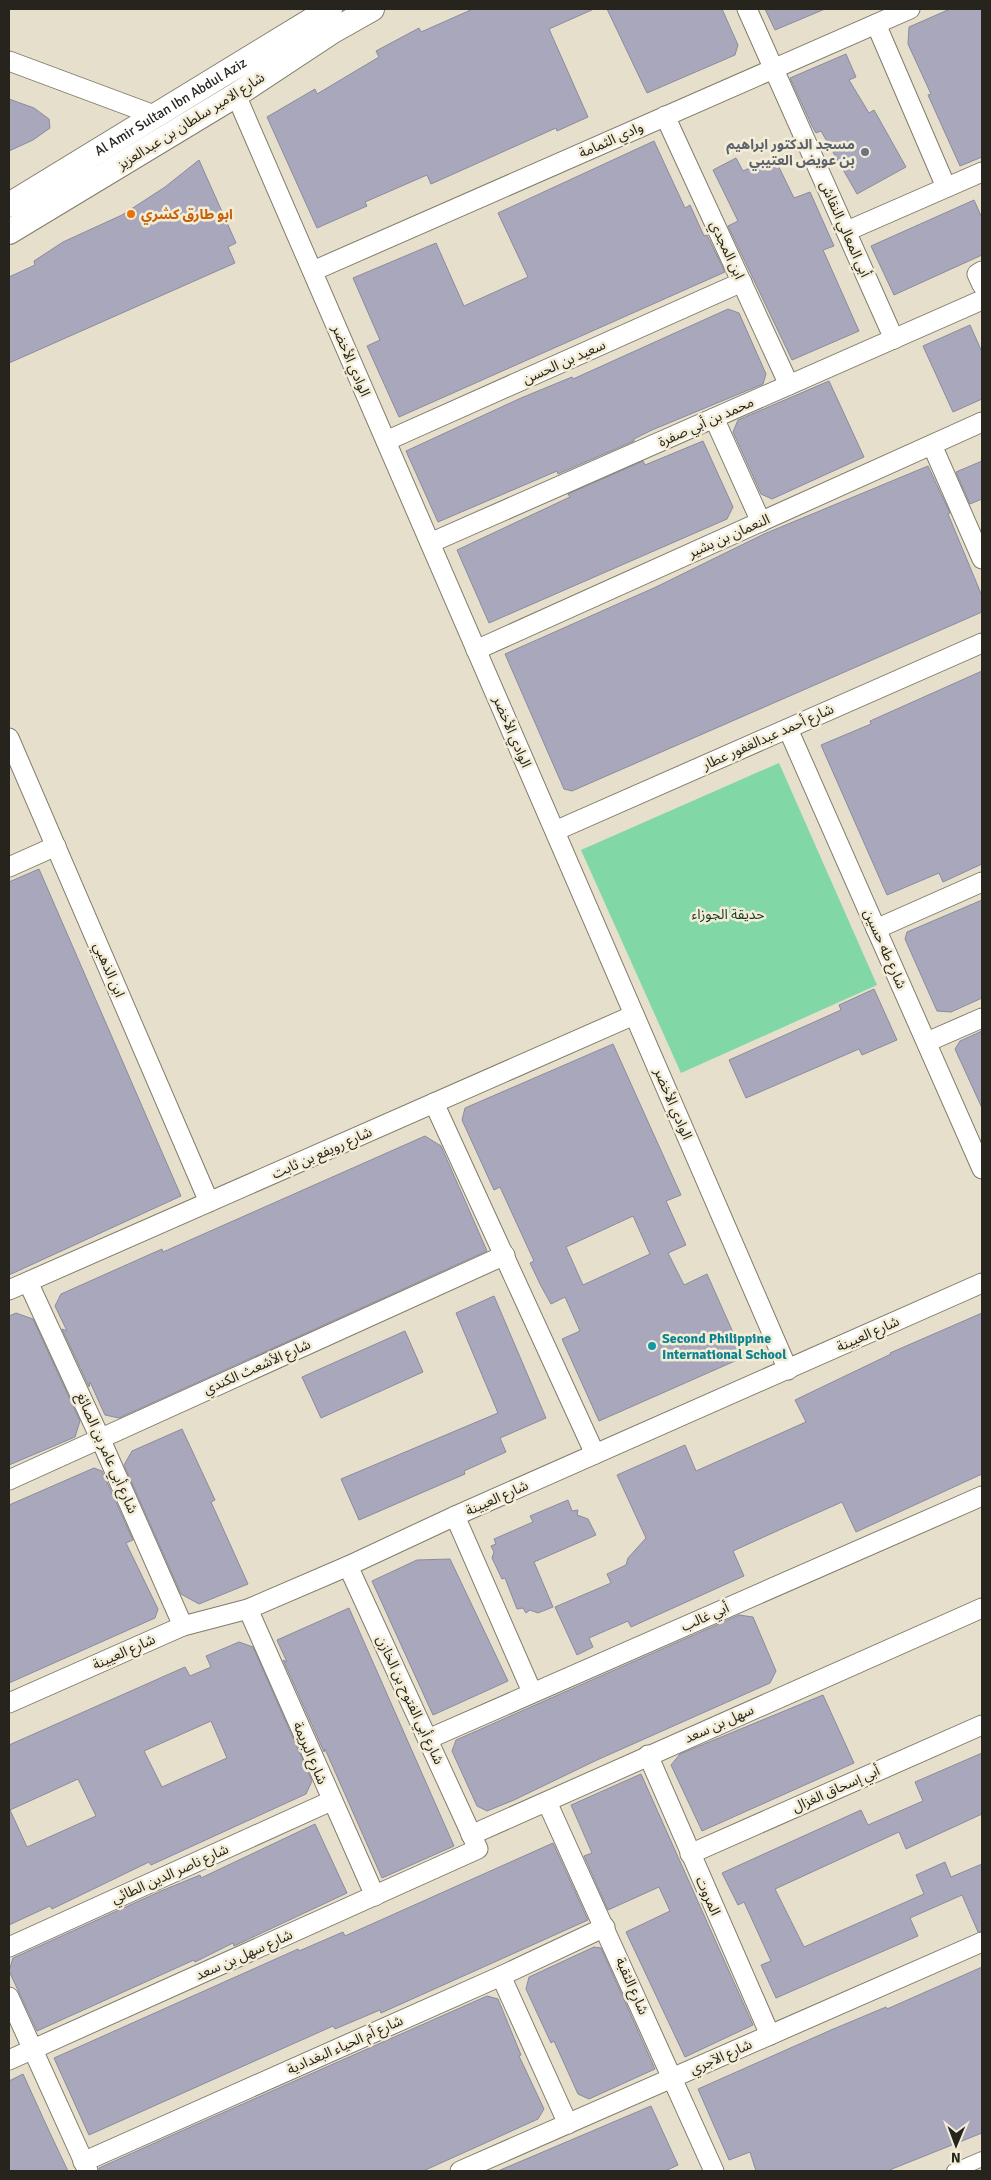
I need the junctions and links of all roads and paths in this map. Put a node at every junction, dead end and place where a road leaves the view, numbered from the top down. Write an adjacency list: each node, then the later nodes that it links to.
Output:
1 (330, 9): 9 (street, Al Amir Sultan Ibn Abdul Aziz)
2 (372, 9): 8 (street, شارع الامير سلطان بن عبدالعزيز)
3 (747, 9): 7 (street, أبي المعالي النقاش)
4 (910, 9): 5 (street, وادي الثمامة)
5 (876, 24): 7 (street, وادي الثمامة); 12 (street)
6 (9, 61): 9 (street)
7 (772, 69): 10 (street, وادي الثمامة); 14 (street, أبي المعالي النقاش)
8 (236, 95): 15 (street, شارع الامير سلطان بن عبدالعزيز); 16 (street, الوادي الأخضر)
9 (154, 115): 13 (street, Al Amir Sultan Ibn Abdul Aziz)
10 (665, 116): 16 (street, وادي الثمامة); 17 (street, ابن المجدي)
11 (982, 172): 12 (street)
12 (946, 187): 14 (street)
13 (9, 205)
14 (846, 231): 19 (street, أبي المعالي النقاش)
15 (9, 232)
16 (312, 271): 23 (street, الوادي الأخضر)
17 (742, 282): 20 (street, ابن المجدي); 23 (street, سعيد بن الحسن)
18 (982, 300): 19 (street, محمد بن أبي صفرة)
19 (894, 339): 20 (street, محمد بن أبي صفرة)
20 (789, 385): 21 (street, محمد بن أبي صفرة)
21 (714, 418): 25 (street); 26 (street, محمد بن أبي صفرة)
22 (982, 422): 24 (street, النعمان بن بشير)
23 (386, 441): 26 (street, الوادي الأخضر)
24 (932, 445): 25 (street, النعمان بن بشير); 27 (street)
25 (761, 522): 29 (street, النعمان بن بشير)
26 (430, 543): 29 (street, الوادي الأخضر)
27 (982, 559)
28 (982, 643): 30 (street, شارع أحمد عبدالغفور عطار)
29 (476, 650): 32 (street, الوادي الأخضر)
30 (788, 728): 32 (street, شارع أحمد عبدالغفور عطار); 36 (street, شارع طه حسين)
31 (9, 738): 33 (street, ابن الذهبي)
32 (555, 831): 37 (street, الوادي الأخضر)
33 (56, 846): 34 (street); 43 (street, ابن الذهبي)
34 (9, 867)
35 (982, 882): 36 (street)
36 (876, 929): 39 (street, شارع طه حسين)
37 (634, 1015): 40 (street, شارع رويفع بن ثابت); 48 (street, الوادي الأخضر)
38 (982, 1018): 39 (street)
39 (927, 1042): 41 (street, شارع طه حسين)
40 (434, 1103): 43 (street, شارع رويفع بن ثابت); 44 (street)
41 (977, 1142): 42 (street, شارع طه حسين)
42 (982, 1169)
43 (209, 1202): 45 (street, شارع رويفع بن ثابت)
44 (505, 1255): 49 (street, شارع الأشعث الكندي); 50 (street)
45 (28, 1282): 47 (street, شارع رويفع بن ثابت); 49 (street, شارع أبي عامر بن الصائغ)
46 (982, 1283): 48 (street, شارع العيينة)
47 (9, 1290)
48 (788, 1370): 50 (street, شارع العيينة)
49 (100, 1438): 51 (street, شارع الأشعث الكندي); 57 (street, شارع أبي عامر بن الصائغ)
50 (595, 1454): 53 (street, شارع العيينة)
51 (9, 1480)
52 (982, 1496): 58 (street, أبي غالب)
53 (455, 1516): 54 (street, شارع العيينة); 58 (street)
54 (348, 1566): 56 (street, شارع العيينة); 61 (street, شارع أبي الفتوح بن الخازن)
55 (982, 1608): 62 (street, سهل بن سعد)
56 (248, 1609): 57 (street, شارع العيينة); 63 (street, شارع البريمة)
57 (183, 1626): 59 (street, شارع العيينة)
58 (532, 1692): 61 (street, أبي غالب)
59 (9, 1703)
60 (982, 1725): 66 (street, أبي إسحاق الغزال)
61 (428, 1739): 65 (street, شارع أبي الفتوح بن الخازن)
62 (648, 1756): 64 (street, سهل بن سعد); 66 (street, المروت)
63 (331, 1801): 67 (street, شارع البريمة); 70 (street, شارع ناصر الدين الطائي)
64 (547, 1802): 65 (street, سهل بن سعد); 68 (street, شارع الثقبة)
65 (475, 1842): 67 (street, شارع سهل بن سعد)
66 (690, 1854): 73 (street, المروت)
67 (375, 1896): 74 (street, شارع سهل بن سعد)
68 (605, 1927): 71 (street, شارع أم الحياء البغدادية); 76 (street, شارع الثقبة)
69 (982, 1942): 73 (street, شارع الآجري)
70 (9, 1947)
71 (501, 1976): 77 (street); 79 (street, شارع أم الحياء البغدادية)
72 (9, 1997): 74 (street)
73 (770, 2035): 76 (street, شارع الآجري)
74 (34, 2049): 75 (street, شارع سهل بن سعد); 79 (street)
75 (9, 2060)
76 (673, 2078): 77 (street, شارع الآجري); 81 (street, شارع الثقبة)
77 (568, 2124): 80 (street, شارع الآجري)
78 (982, 2159): 82 (street)
79 (86, 2166)
80 (460, 2171)
81 (714, 2171)
82 (954, 2171)

